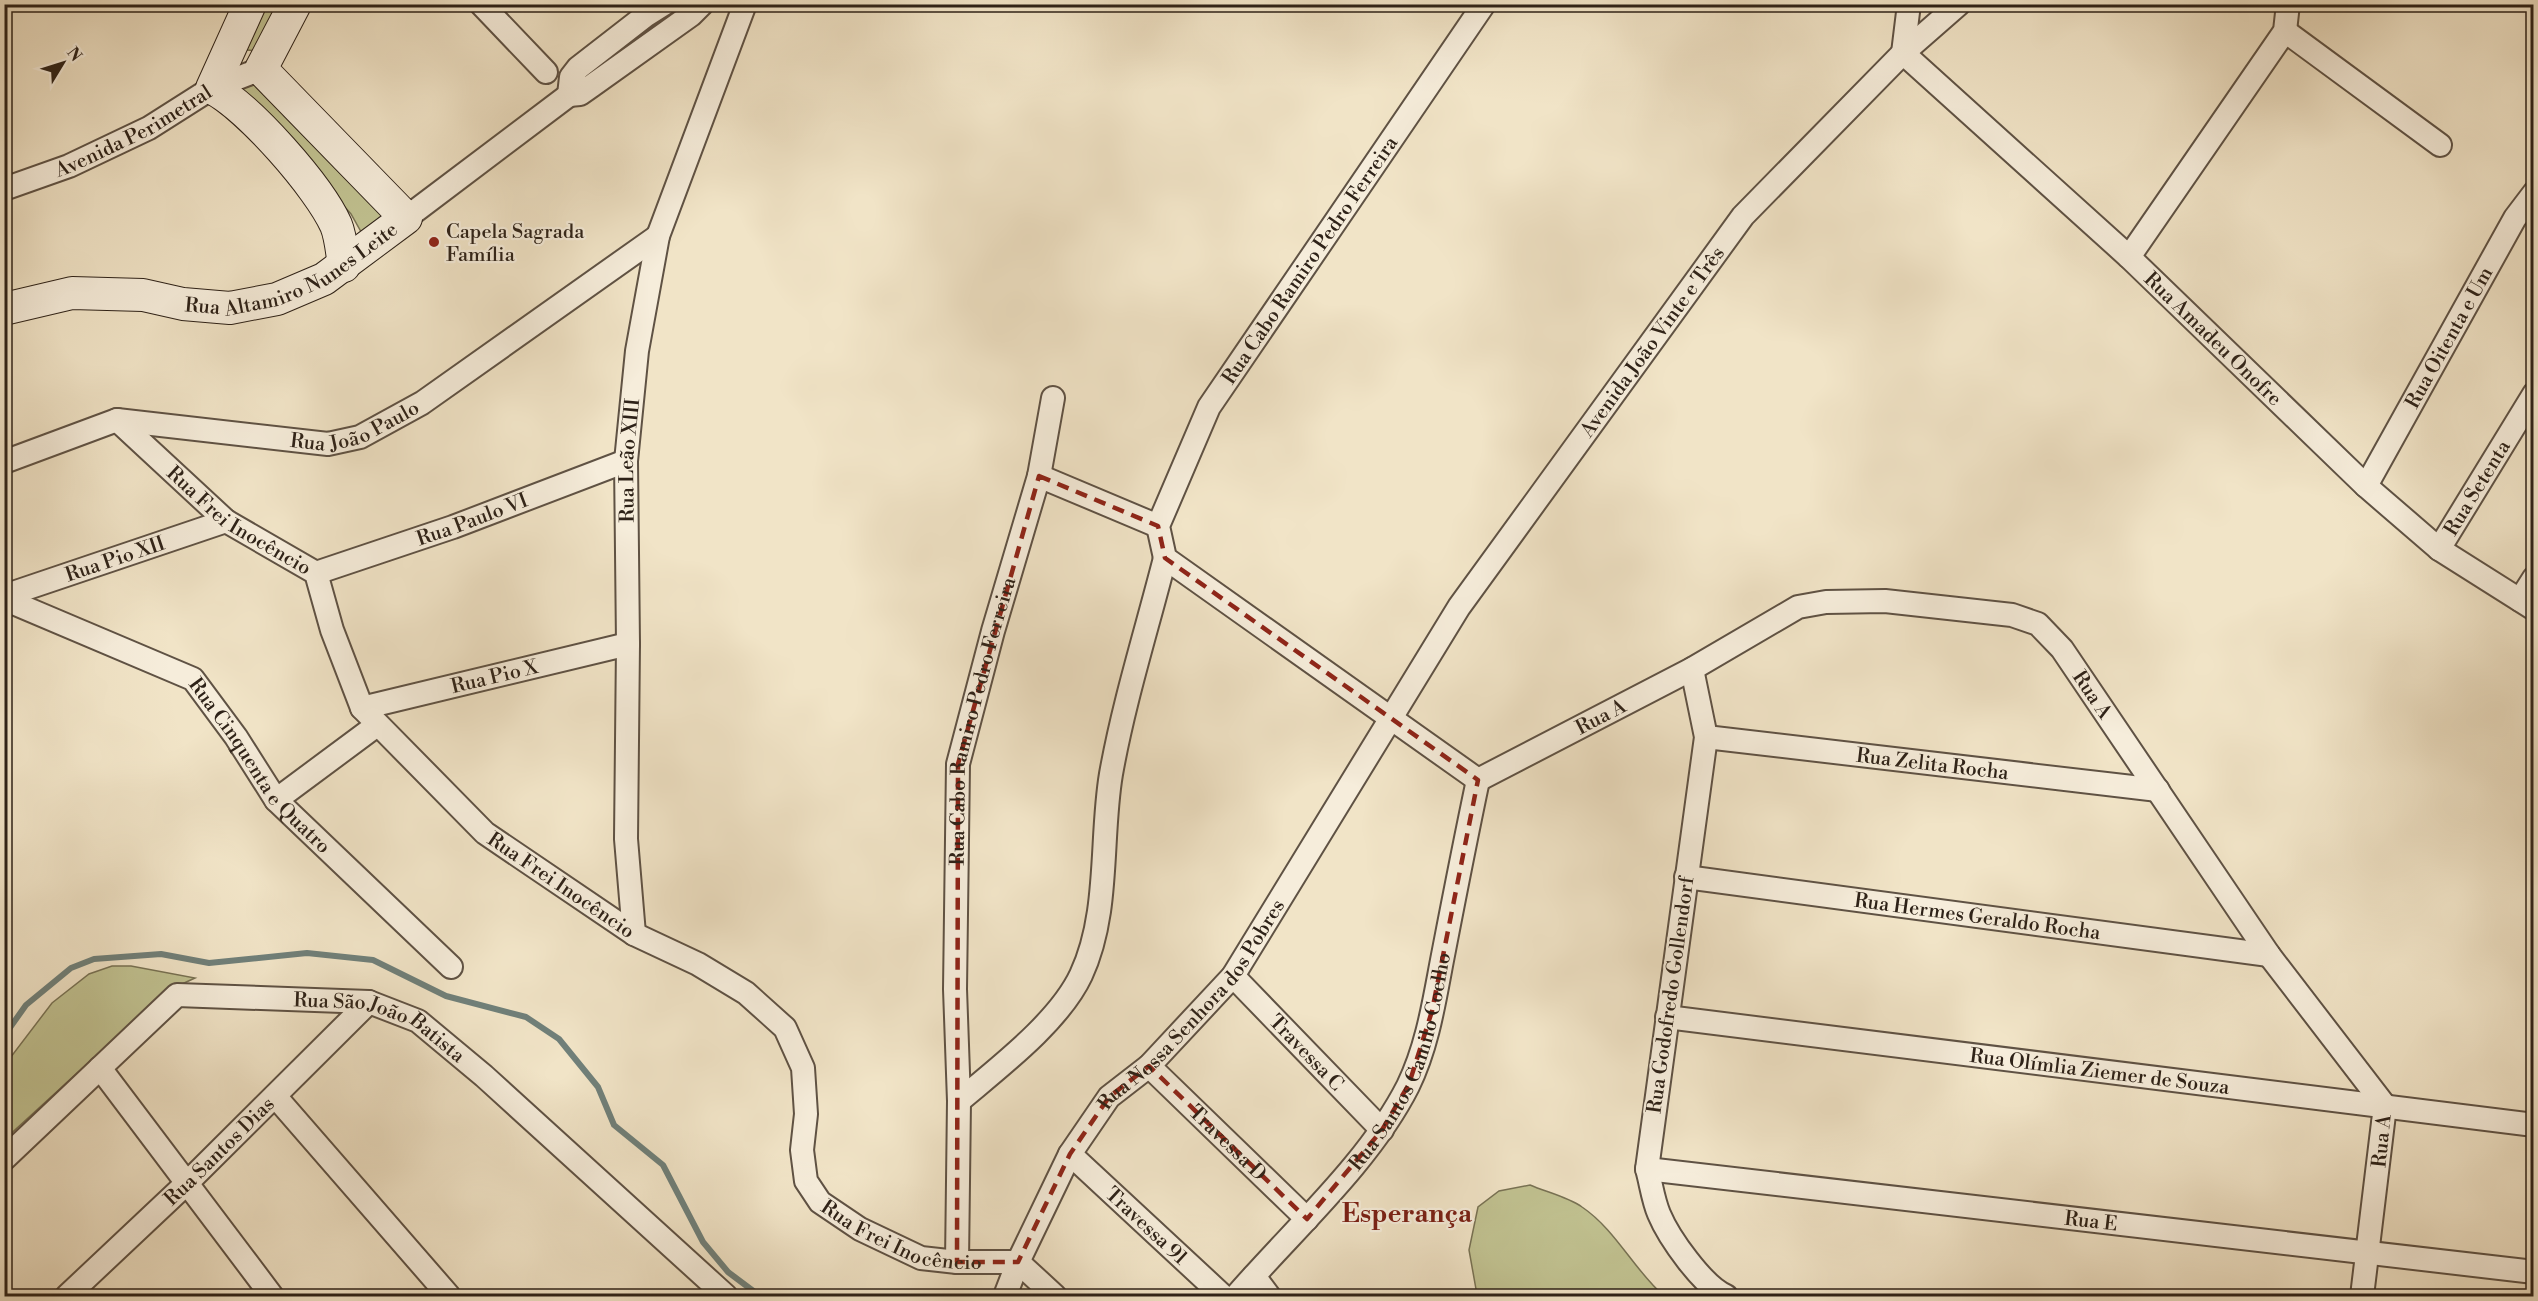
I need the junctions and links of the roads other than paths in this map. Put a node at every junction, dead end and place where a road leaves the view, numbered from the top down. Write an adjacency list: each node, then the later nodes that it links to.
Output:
1 (250, 4): 15 (main road)
2 (295, 4): 13 (main road)
3 (481, 4): 14 (street)
4 (664, 4): 16 (street)
5 (702, 4): 16 (street, Rua Altamiro Nunes Leite)
6 (745, 4): 21 (street, Rua Leão XIII)
7 (1484, 4): 33 (street, Rua Cabo Ramiro Pedro Ferreira)
8 (1909, 4): 12 (street)
9 (1959, 4): 12 (street, Avenida João Vinte e Três)
10 (2288, 4): 11 (street)
11 (2285, 31): 17 (street); 22 (street)
12 (1903, 53): 22 (street, Rua Amadeu Onofre); 43 (street, Avenida João Vinte e Três)
13 (261, 69): 15 (street, Avenida Perimetral); 20 (main road)
14 (546, 72)
15 (212, 88): 18 (street, Avenida Perimetral); 23 (main road)
16 (569, 94): 20 (street, Rua Altamiro Nunes Leite)
17 (2440, 145)
18 (4, 189)
19 (2534, 193): 31 (street, Rua Oitenta e Um)
20 (406, 218): 23 (main road, Rua Altamiro Nunes Leite)
21 (658, 236): 27 (street, Rua João Paulo); 28 (street, Rua Leão XIII)
22 (2129, 257): 31 (street, Rua Amadeu Onofre)
23 (344, 266): 24 (main road, Rua Altamiro Nunes Leite)
24 (4, 309)
25 (2534, 394): 34 (street, Rua Setenta)
26 (1053, 398): 30 (street, Rua Cabo Ramiro Pedro Ferreira)
27 (117, 420): 29 (street, Rua João Paulo); 32 (street, Rua Frei Inocêncio)
28 (626, 461): 36 (street, Rua Paulo VI); 40 (street, Rua Leão XIII)
29 (4, 462)
30 (1039, 476): 33 (street); 58 (street, Rua Cabo Ramiro Pedro Ferreira)
31 (2366, 486): 34 (street, Rua Amadeu Onofre)
32 (226, 521): 36 (street, Rua Frei Inocêncio); 38 (street, Rua Pio XII)
33 (1158, 526): 35 (street)
34 (2439, 549): 39 (street, Rua Amadeu Onofre)
35 (1165, 558): 43 (street); 58 (street)
36 (316, 573): 42 (street, Rua Frei Inocêncio)
37 (2534, 578): 39 (street)
38 (4, 598): 47 (street, Rua Cinquenta e Quatro)
39 (2527, 604)
40 (628, 644): 42 (street, Rua Pio X); 49 (street, Rua Leão XIII)
41 (1692, 669): 44 (street, Rua Godofredo Gollendorf); 45 (street, Rua A); 46 (street, Rua A)
42 (370, 716): 47 (street); 49 (street, Rua Frei Inocêncio)
43 (1391, 719): 45 (street); 52 (street, Rua Nossa Senhora dos Pobres)
44 (1706, 736): 46 (street, Rua Zelita Rocha); 48 (street, Rua Godofredo Gollendorf)
45 (1478, 780): 61 (street, Rua Santos Camilo Coelho)
46 (2158, 790): 50 (street, Rua A)
47 (276, 800): 51 (street, Rua Cinquenta e Quatro)
48 (1686, 877): 50 (street, Rua Hermes Geraldo Rocha); 54 (street, Rua Godofredo Gollendorf)
49 (634, 934): 68 (street, Rua Frei Inocêncio)
50 (2269, 955): 59 (street, Rua A)
51 (451, 967)
52 (1233, 976): 55 (street, Rua Nossa Senhora dos Pobres); 61 (street, Travessa C)
53 (369, 1002): 56 (street, Rua São João Batista); 57 (street, Rua Santos Dias); 75 (street, Rua São João Batista)
54 (1667, 1017): 59 (street, Rua Olímlia Ziemer de Souza); 64 (street, Rua Godofredo Gollendorf)
55 (1149, 1066): 62 (street, Rua Nossa Senhora dos Pobres); 66 (street, Travessa D)
56 (100, 1068): 63 (street, Rua São João Batista); 65 (street)
57 (275, 1096): 65 (street, Rua Santos Dias); 74 (street)
58 (959, 1101): 68 (street, Rua Cabo Ramiro Pedro Ferreira)
59 (2385, 1106): 60 (street, Rua Olímlia Ziemer de Souza); 67 (street, Rua A)
60 (2534, 1125)
61 (1382, 1130): 66 (street, Rua Santos Camilo Coelho)
62 (1070, 1154): 69 (street, Rua Nossa Senhora dos Pobres); 78 (street, Travessa 91)
63 (4, 1159)
64 (1647, 1169): 67 (street, Rua E); 81 (street, Rua Godofredo Gollendorf)
65 (187, 1183): 72 (street); 73 (street, Rua Santos Dias)
66 (1307, 1219): 71 (street, Rua Santos Camilo Coelho)
67 (2368, 1252): 70 (street, Rua E); 82 (street, Rua A)
68 (957, 1262): 69 (street, Rua Frei Inocêncio)
69 (1018, 1262): 76 (street, Rua Nossa Senhora dos Pobres); 77 (street)
70 (2534, 1272)
71 (1254, 1276): 79 (street, Rua Santos Camilo Coelho); 80 (street)
72 (265, 1294)
73 (67, 1296)
74 (449, 1296)
75 (726, 1296)
76 (1005, 1296)
77 (1055, 1296)
78 (1224, 1296)
79 (1236, 1296)
80 (1269, 1296)
81 (1726, 1296)
82 (2362, 1296)

